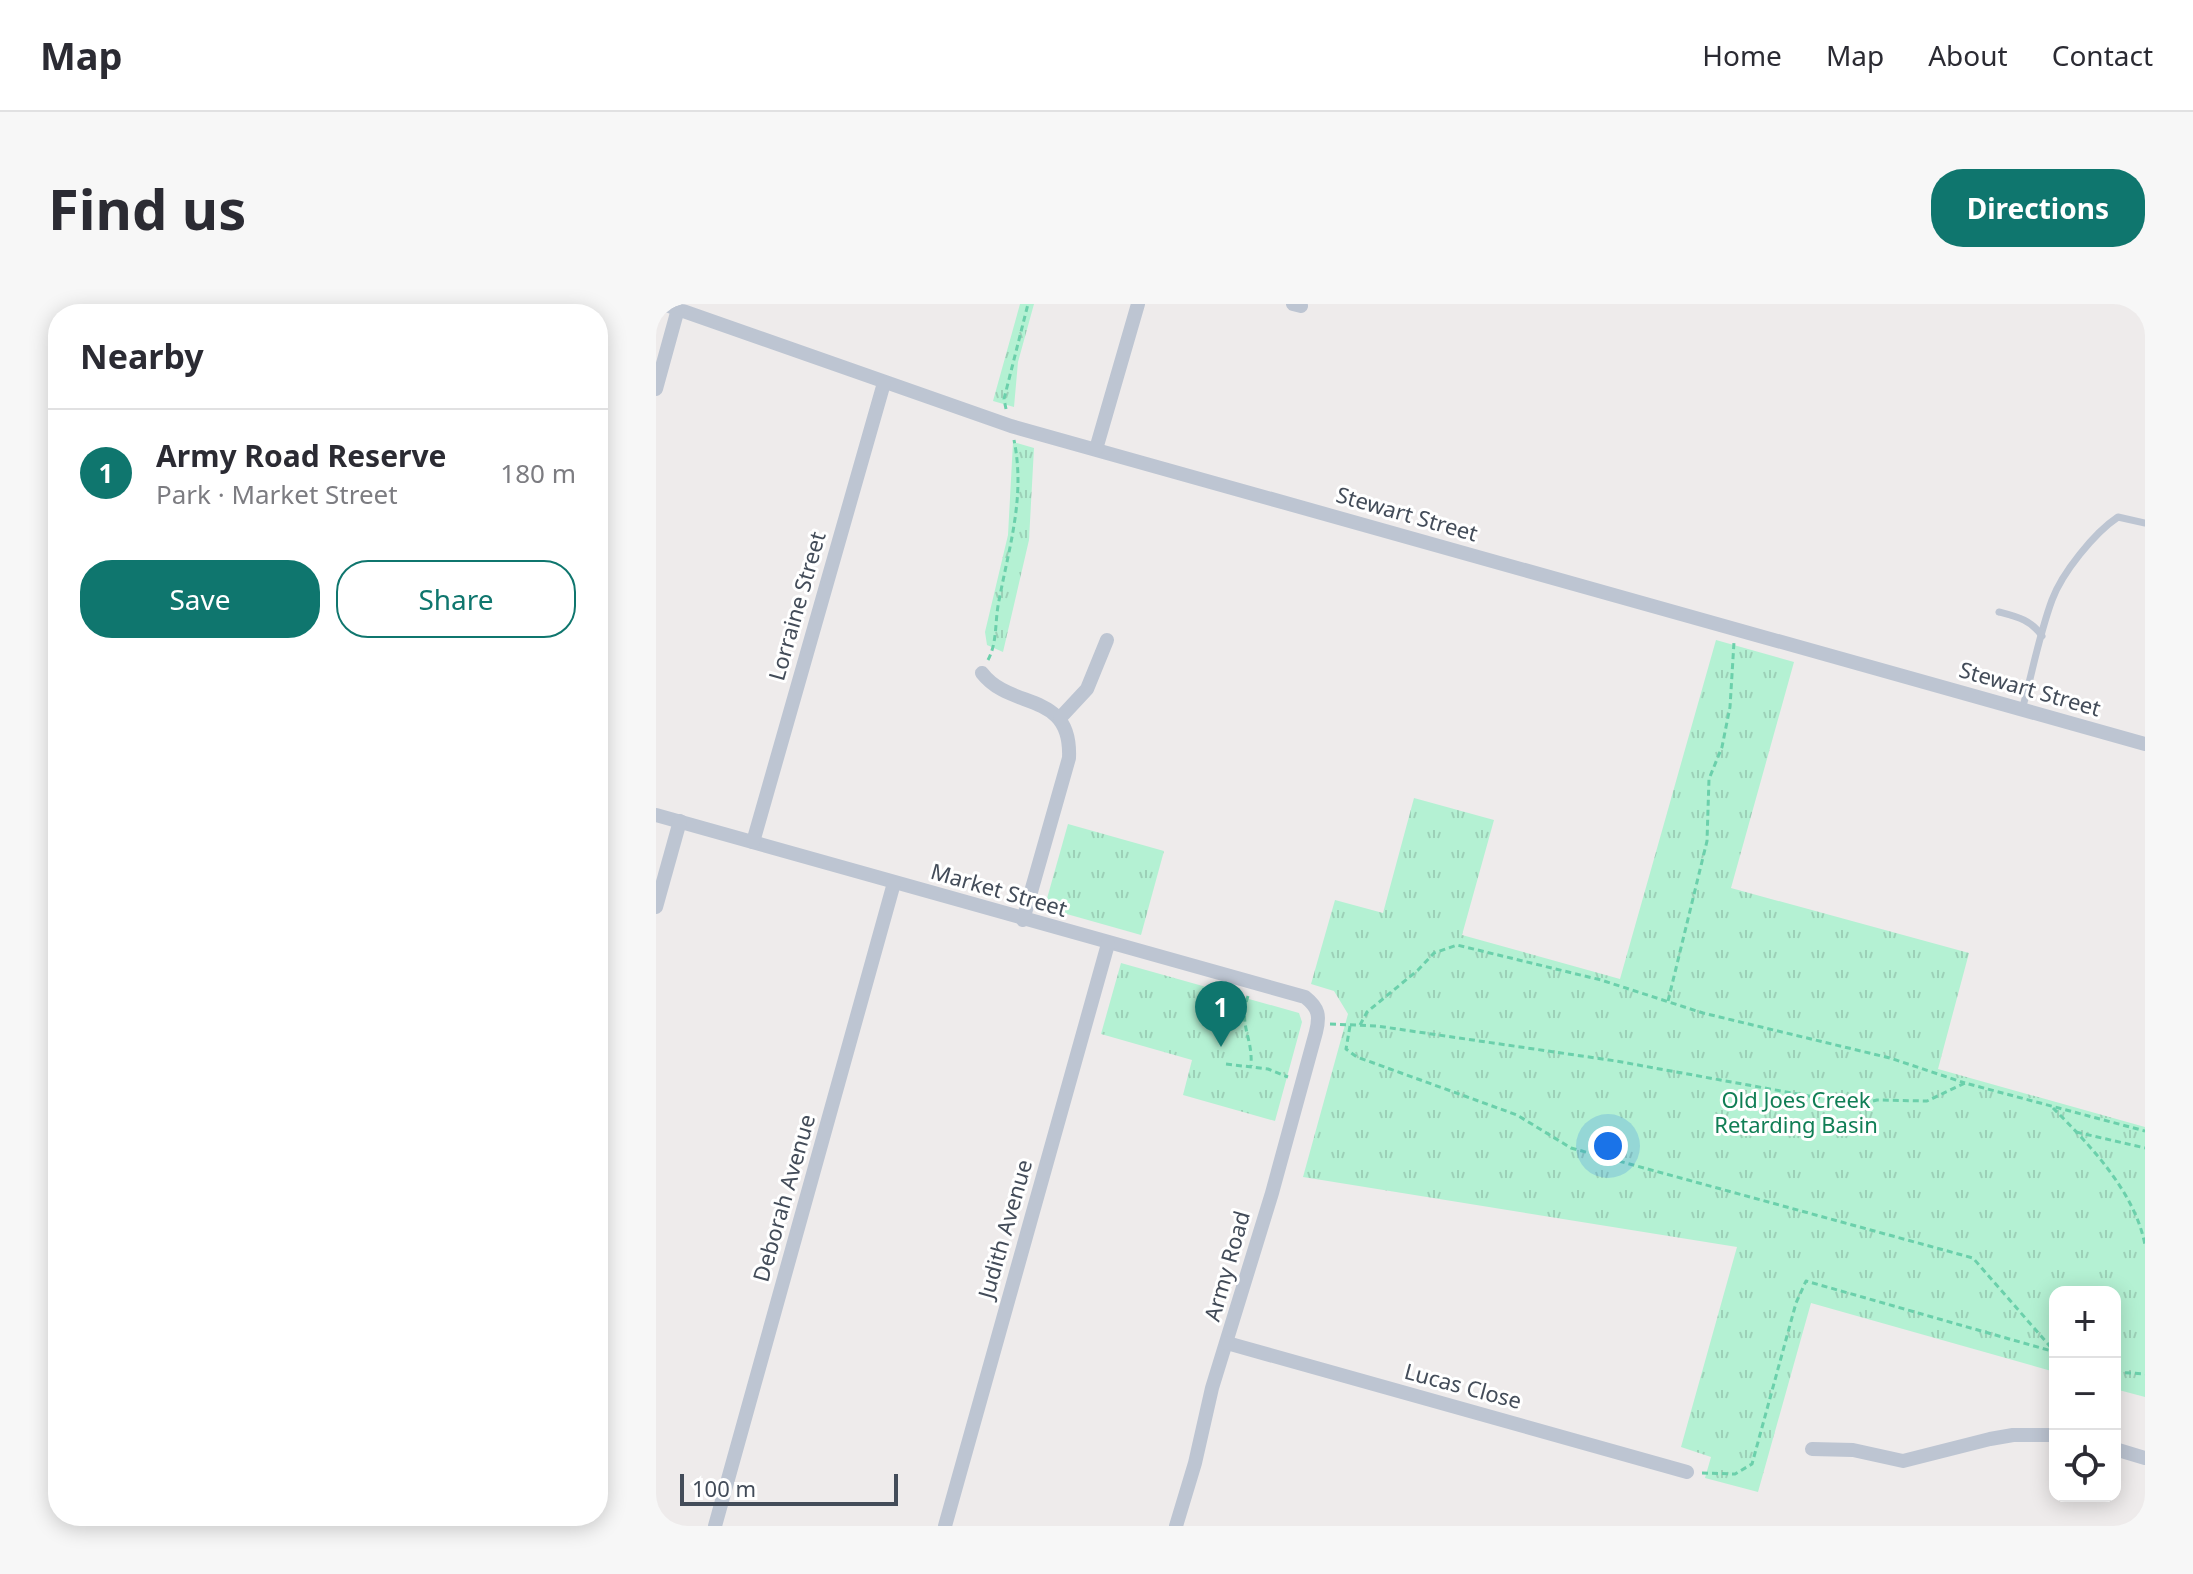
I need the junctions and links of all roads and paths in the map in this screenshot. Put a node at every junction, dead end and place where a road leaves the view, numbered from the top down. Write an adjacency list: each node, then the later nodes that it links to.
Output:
1 (663, 304): 4 (street, Stewart Street)
2 (1028, 304): 7 (path)
3 (1138, 304): 8 (street)
4 (678, 309): 5 (street, Stewart Street); 6 (street)
5 (884, 383): 7 (street, Stewart Street); 21 (street, Lorraine Street)
6 (656, 389)
7 (1011, 426): 8 (street, Stewart Street); 14 (path)
8 (1096, 449): 16 (street, Stewart Street)
9 (2145, 523): 11 (lane)
10 (1999, 612): 11 (lane)
11 (2042, 636): 16 (lane)
12 (1107, 640): 17 (street)
13 (1734, 642): 27 (path)
14 (994, 649)
15 (982, 673): 17 (street)
16 (2022, 710): 18 (street, Stewart Street)
17 (1060, 718): 24 (street)
18 (2145, 744)
19 (656, 815): 20 (street, Market Street)
20 (680, 821): 21 (street, Market Street); 23 (street)
21 (753, 842): 22 (street, Market Street)
22 (894, 883): 24 (street, Market Street); 50 (street, Deborah Avenue)
23 (656, 907)
24 (1023, 920): 25 (street, Market Street)
25 (1108, 944): 28 (street, Market Street); 51 (street, Judith Avenue)
26 (1248, 996): 32 (path)
27 (1668, 1001): 30 (path); 34 (path)
28 (1319, 1018): 29 (path); 40 (street, Army Road)
29 (1350, 1025): 30 (path); 41 (path)
30 (1360, 1025): 34 (path)
31 (1226, 1064): 32 (path)
32 (1251, 1066): 33 (path)
33 (1289, 1077)
34 (1965, 1083): 35 (path)
35 (2051, 1106): 36 (path); 37 (path)
36 (2145, 1131)
37 (2076, 1132): 38 (path); 39 (path)
38 (2145, 1148)
39 (2145, 1245)
40 (1227, 1343): 49 (street, Lucas Close); 52 (street, Army Road)
41 (2049, 1345)
42 (2049, 1350): 49 (path)
43 (2121, 1372): 44 (path)
44 (2145, 1374)
45 (2049, 1435): 46 (street)
46 (1812, 1449)
47 (2121, 1451): 48 (street)
48 (2145, 1458)
49 (1687, 1472)
50 (715, 1526)
51 (945, 1526)
52 (1176, 1526)

